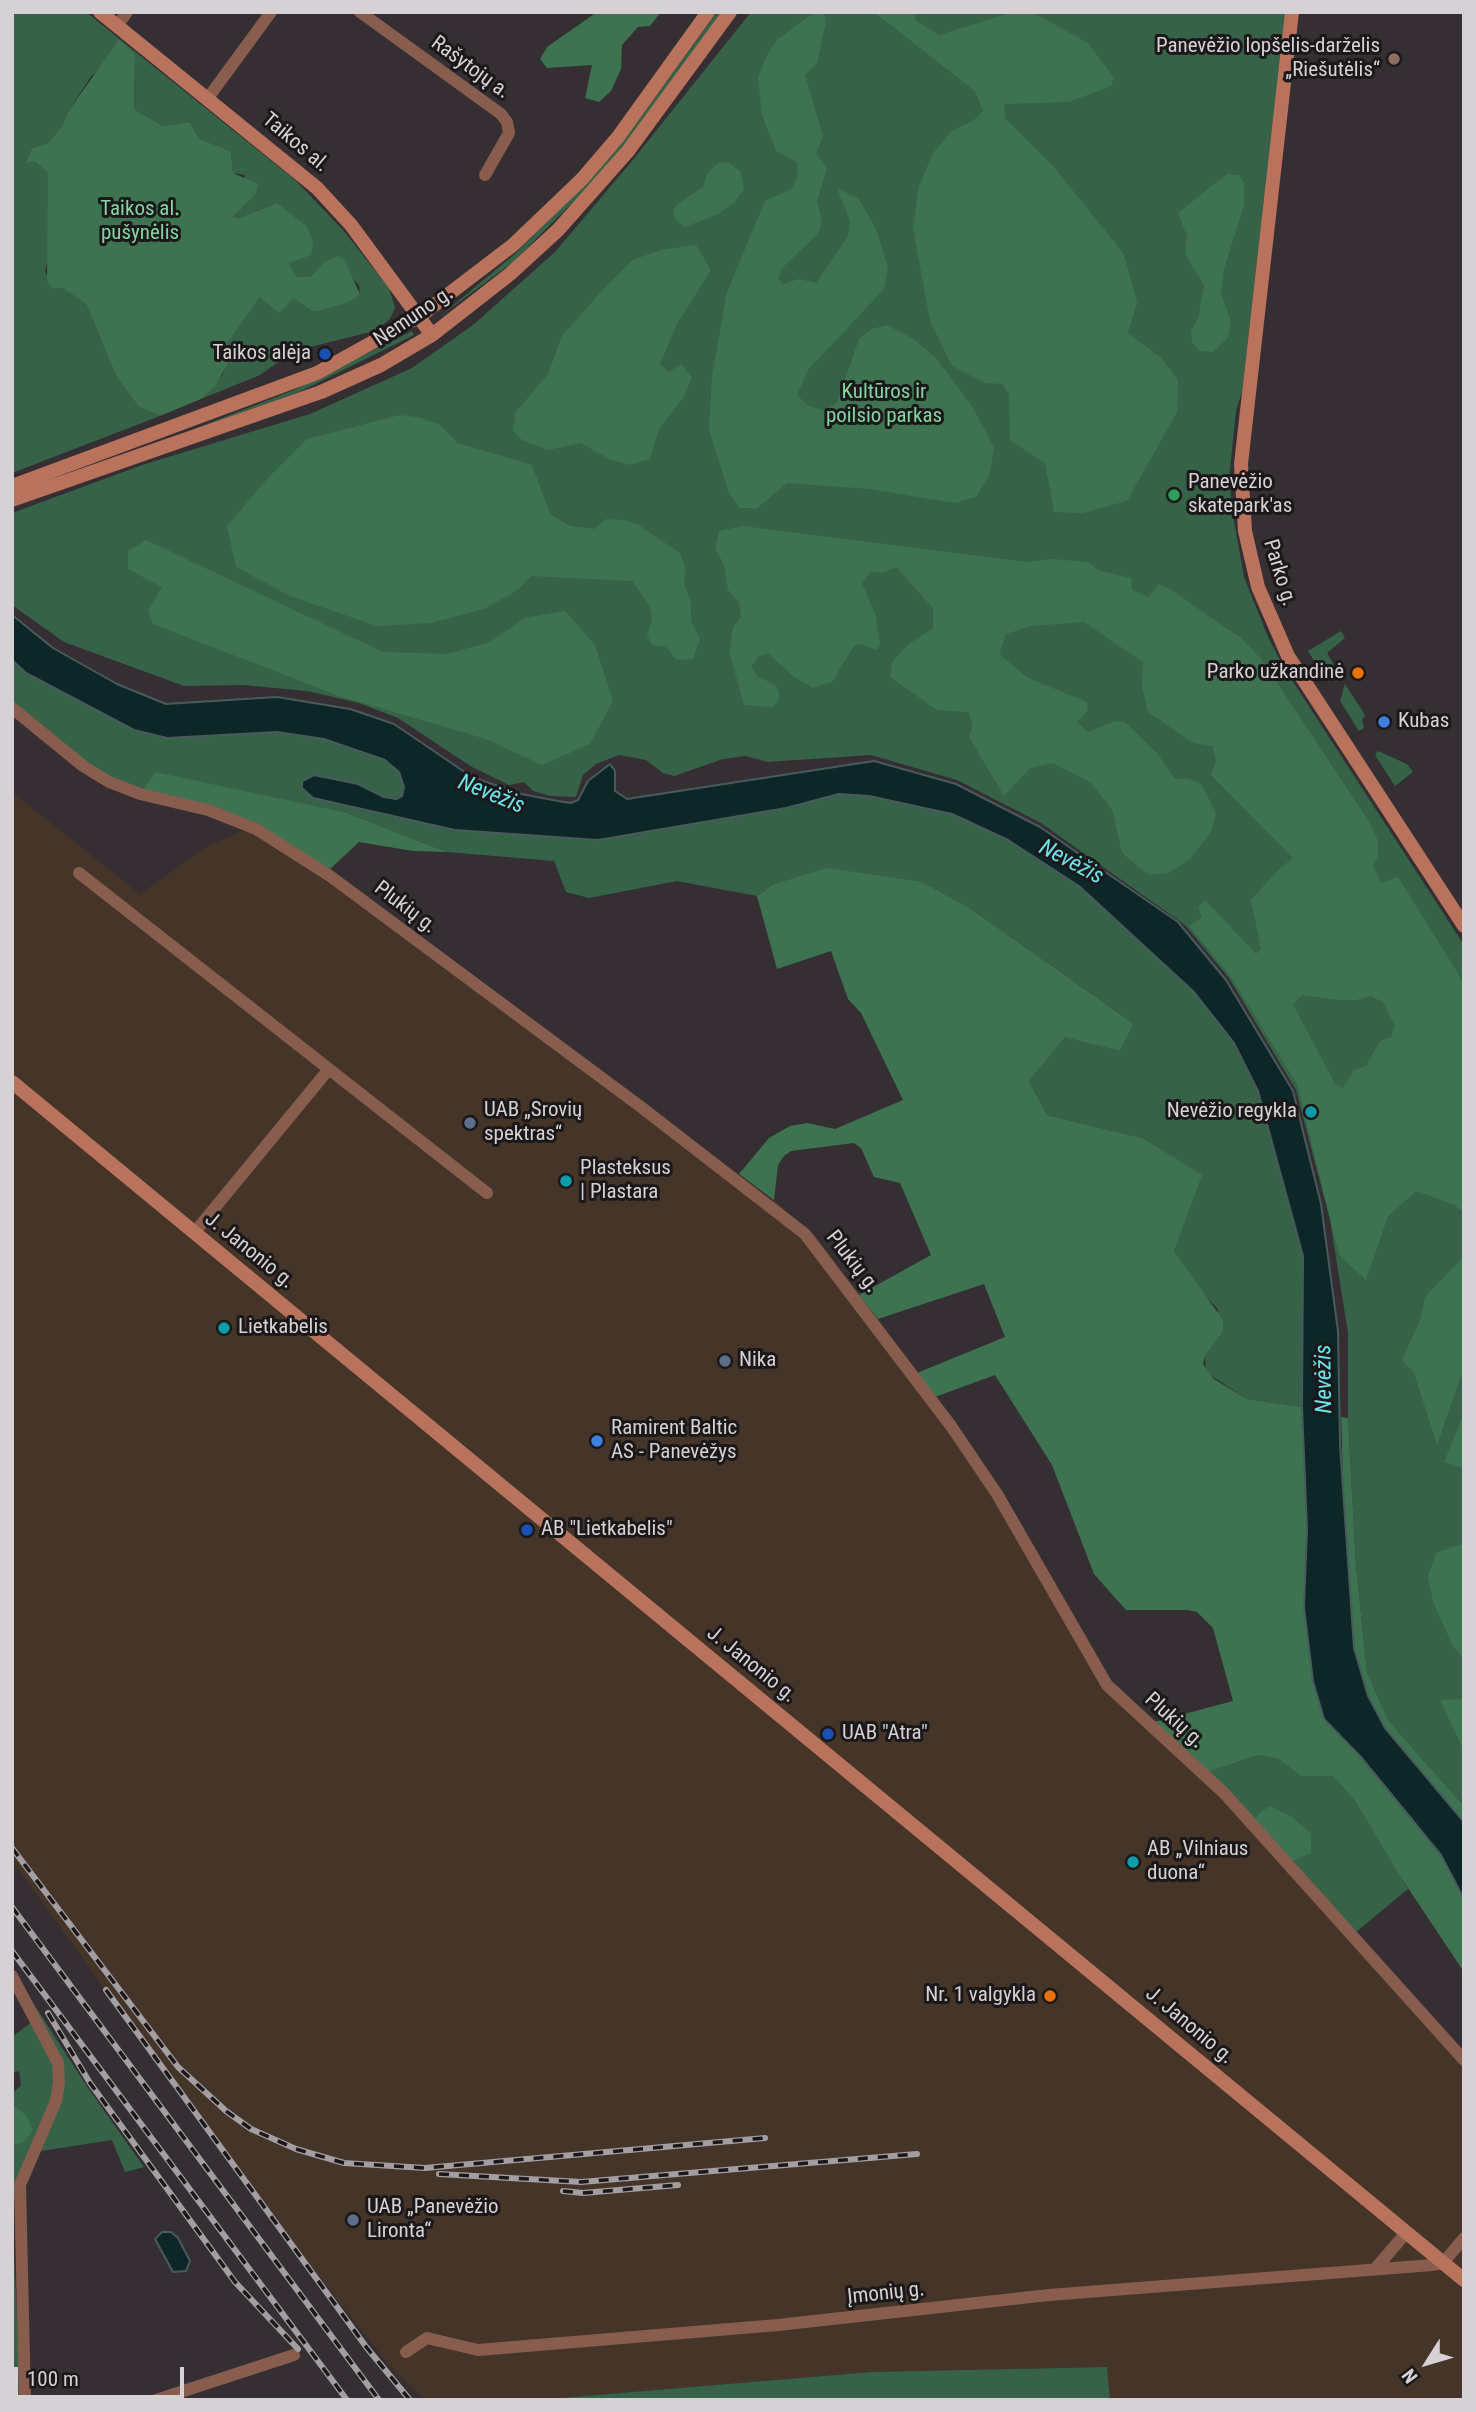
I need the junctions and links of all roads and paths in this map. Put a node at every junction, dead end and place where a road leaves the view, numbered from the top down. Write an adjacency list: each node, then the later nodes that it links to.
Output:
1 (100, 12): 8 (main road, Taikos al.)
2 (127, 12): 8 (street)
3 (271, 12): 9 (street)
4 (360, 12): 10 (street, Rašytojų a.)
5 (708, 12): 11 (main road, Nemuno g.)
6 (730, 12): 12 (main road, Nemuno g.)
7 (1292, 12): 18 (main road, Parko g.)
8 (117, 26): 9 (main road, Taikos al.)
9 (208, 98): 11 (main road, Taikos al.)
10 (485, 175)
11 (420, 316): 12 (main road, Taikos al.); 13 (main road, Nemuno g.)
12 (432, 335): 13 (main road, Nemuno g.)
13 (95, 464): 14 (main road, Nemuno g.); 15 (main road, Nemuno g.)
14 (12, 486)
15 (12, 500)
16 (12, 708): 24 (street, Plukių g.)
17 (79, 873): 19 (street)
18 (1464, 926)
19 (329, 1069): 21 (street); 22 (street)
20 (12, 1083): 22 (main road, J. Janonio g.)
21 (487, 1193)
22 (194, 1233): 25 (main road, J. Janonio g.)
23 (12, 1976): 32 (street)
24 (1464, 2060)
25 (1406, 2233): 27 (main road, J. Janonio g.); 28 (street)
26 (1464, 2238): 27 (street)
27 (1443, 2263): 28 (street, Įmonių g.); 29 (main road, J. Janonio g.)
28 (1375, 2269): 30 (street, Įmonių g.)
29 (1464, 2280)
30 (406, 2352)
31 (294, 2355): 33 (street)
32 (25, 2400)
33 (156, 2400)

